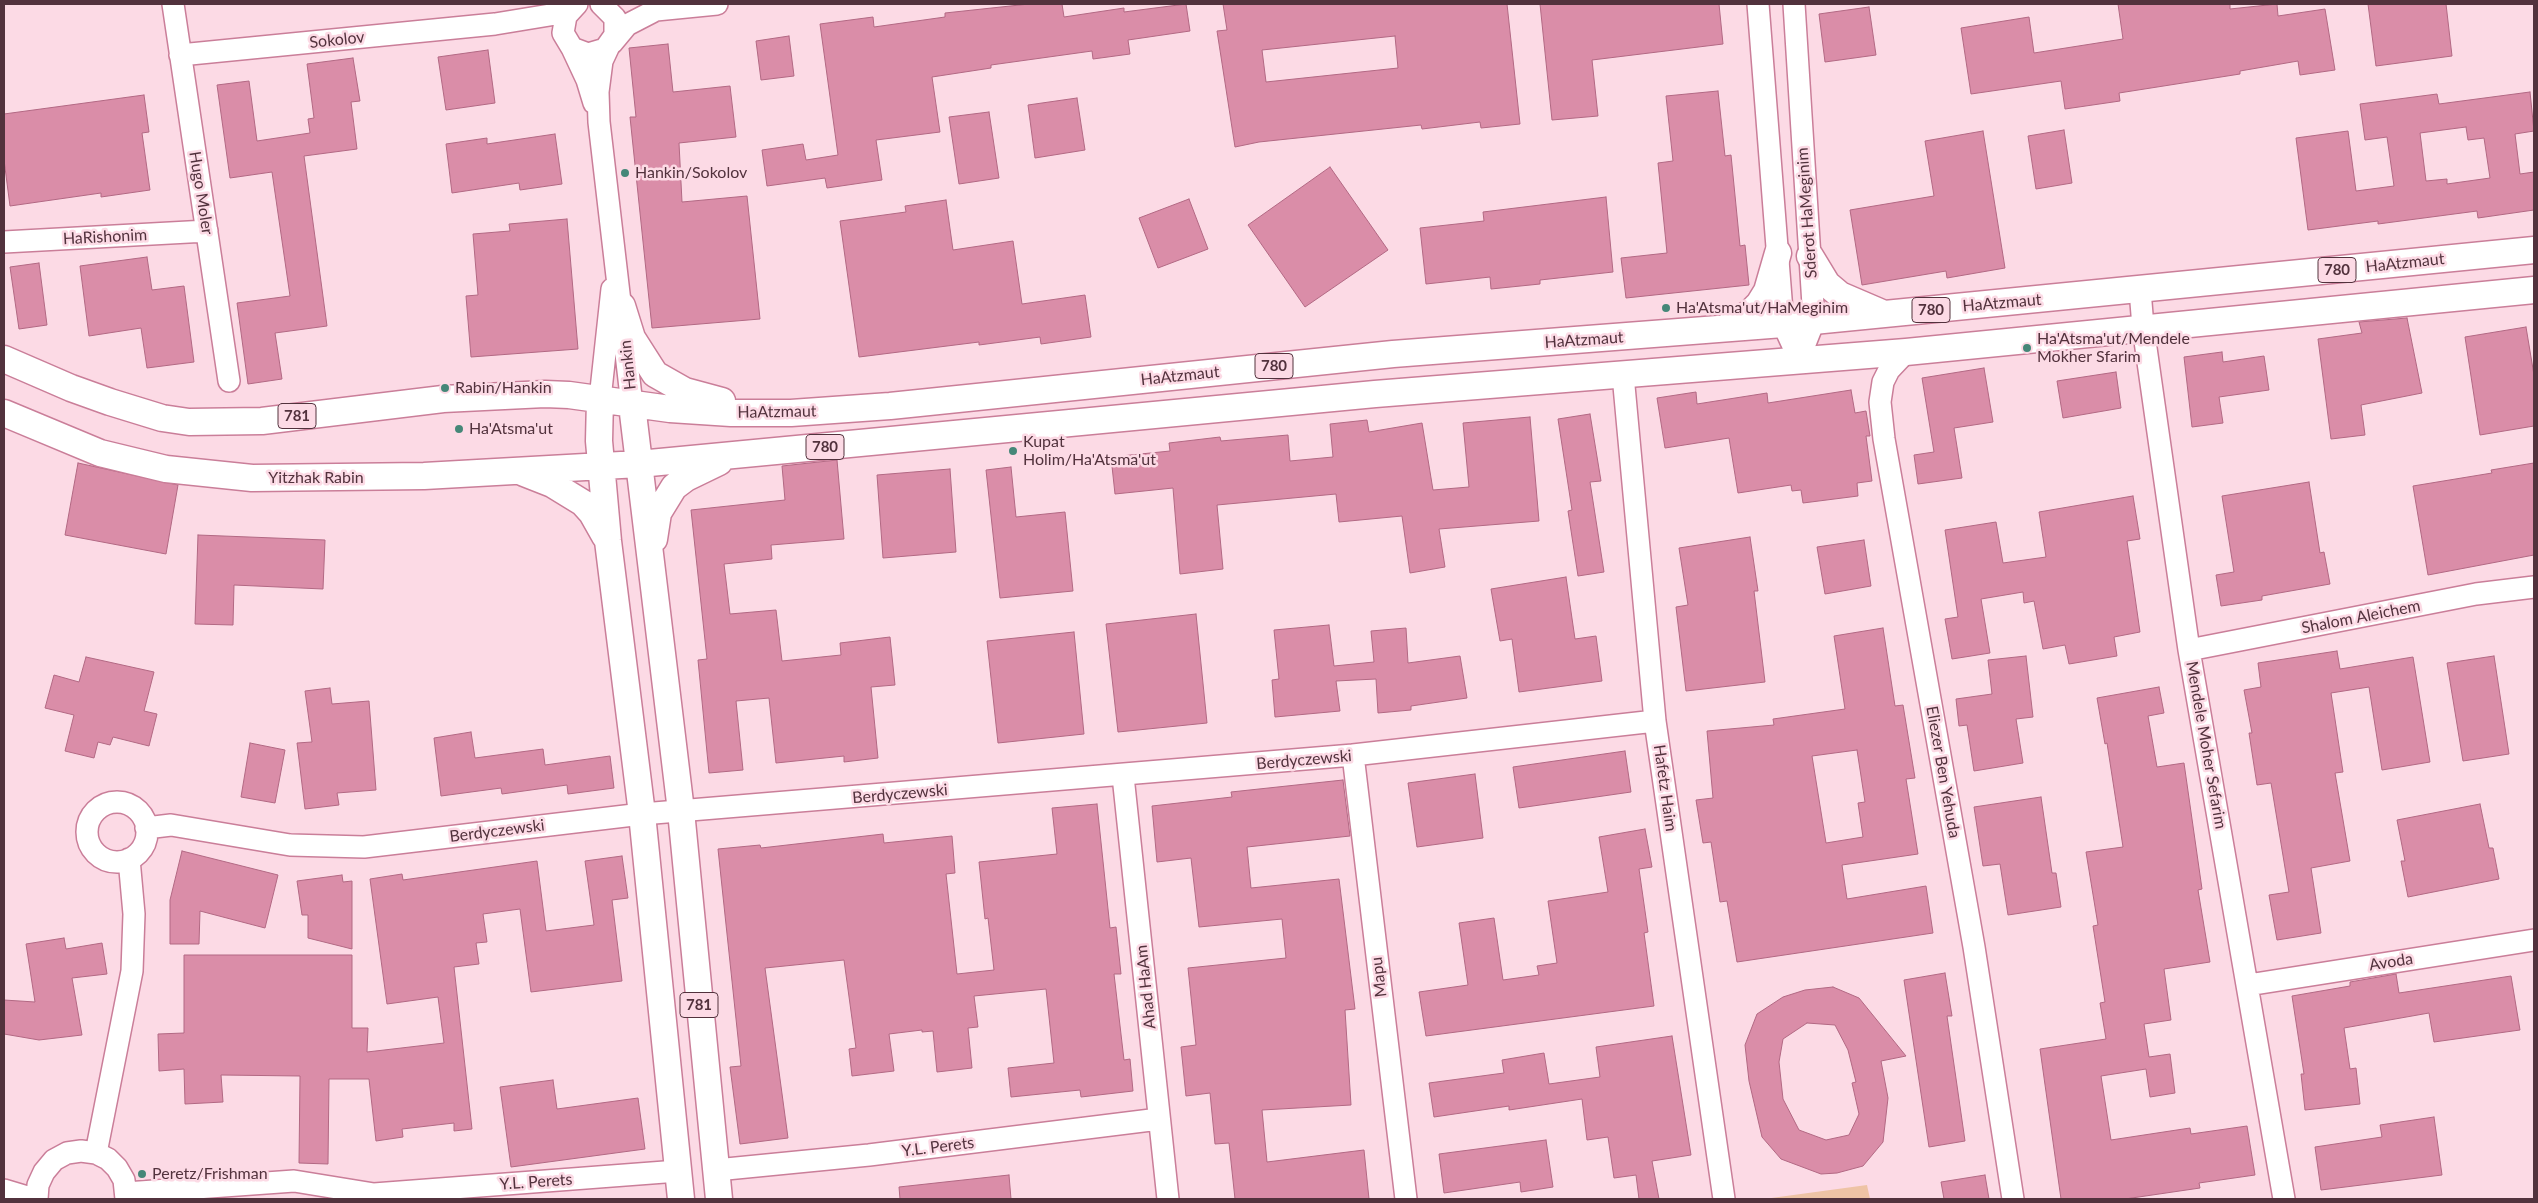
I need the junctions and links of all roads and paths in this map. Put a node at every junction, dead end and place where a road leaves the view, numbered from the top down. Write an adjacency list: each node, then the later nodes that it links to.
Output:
1 (173, 4): 10 (street, Hugo Moler)
2 (603, 4): 8 (street)
3 (717, 4): 8 (street)
4 (1758, 4): 15 (street, Sderot HaMeginim)
5 (1794, 4): 16 (street, Sderot HaMeginim)
6 (572, 7): 7 (street, Sokolov); 9 (street)
7 (495, 24): 9 (street, Sokolov); 10 (street, Sokolov)
8 (610, 44): 9 (street, Sokolov); 11 (street, Hankin)
9 (570, 45): 11 (street, Hankin)
10 (180, 55): 12 (street, Hugo Moler)
11 (599, 122): 17 (street, Hankin)
12 (206, 231): 13 (street, HaRishonim); 30 (street, Hugo Moler)
13 (4, 242)
14 (2534, 250): 18 (main road, HaAtzmaut / 780)
15 (1778, 252): 23 (street, Sderot HaMeginim); 25 (main road)
16 (1810, 256): 21 (main road); 22 (street, Sderot HaMeginim)
17 (615, 267): 20 (street, Hankin); 31 (street, Hankin)
18 (2140, 290): 21 (main road, HaAtzmaut / 780); 24 (street, Mendele Moher Sefarim)
19 (2534, 290): 24 (main road, 780)
20 (622, 306): 32 (street, Hankin); 34 (main road)
21 (1887, 314): 22 (main road, HaAtzmaut / 780)
22 (1814, 321): 23 (main road, HaAtzmaut / 780); 28 (street, Sderot HaMeginim)
23 (1783, 324): 25 (main road, HaAtzmaut / 780); 28 (street, Sderot HaMeginim)
24 (2143, 327): 26 (main road, 780); 42 (street, Mendele Moher Sefarim)
25 (1722, 330): 34 (main road, HaAtzmaut / 780)
26 (1906, 352): 28 (main road, 780); 64 (street, Eliezer Ben Yehuda)
27 (4, 359): 31 (main road, 781)
28 (1799, 359): 29 (main road, 780)
29 (1623, 375): 35 (main road, 780); 43 (street, Hafetz Haim)
30 (229, 381)
31 (600, 399): 32 (main road, 781); 36 (main road); 37 (main road, 781)
32 (632, 405): 34 (main road, HaAtzmaut / 780); 36 (main road, Hankin / 781)
33 (4, 413): 38 (main road, Yitzhak Rabin)
34 (791, 413)
35 (740, 454): 36 (main road, 780); 40 (main road)
36 (639, 464): 37 (main road, Yitzhak Rabin); 40 (main road, 781)
37 (600, 466): 38 (main road, Yitzhak Rabin); 39 (main road, 781)
38 (518, 471): 39 (main road)
39 (608, 541): 47 (main road, 781)
40 (653, 584): 46 (main road, 781)
41 (2534, 587): 42 (street, Shalom Aleichem)
42 (2189, 650): 51 (street, Mendele Moher Sefarim)
43 (1655, 721): 44 (street, Berdyczewski); 63 (street, Hafetz Haim)
44 (1354, 755): 45 (street, Berdyczewski); 62 (street, Mapu)
45 (1123, 776): 46 (street, Berdyczewski); 52 (street, Ahad HaAm)
46 (681, 811): 47 (street, Berdyczewski); 54 (main road, 781)
47 (642, 814): 48 (street, Berdyczewski); 55 (main road, 781)
48 (146, 828): 49 (street); 49 (street)
49 (129, 860): 53 (street)
50 (2534, 940): 51 (street, Avoda)
51 (2248, 985): 65 (street, Mendele Moher Sefarim)
52 (1159, 1119): 54 (street, Y.L. Perets); 61 (street, Ahad HaAm)
53 (96, 1153): 57 (street); 58 (street)
54 (716, 1170): 60 (main road, 781)
55 (678, 1171): 57 (street, Y.L. Perets); 59 (main road, 781)
56 (4, 1190): 58 (street)
57 (126, 1196)
58 (36, 1199)
59 (681, 1199)
60 (719, 1199)
61 (1168, 1199)
62 (1406, 1199)
63 (1724, 1199)
64 (2013, 1199)
65 (2284, 1199)

